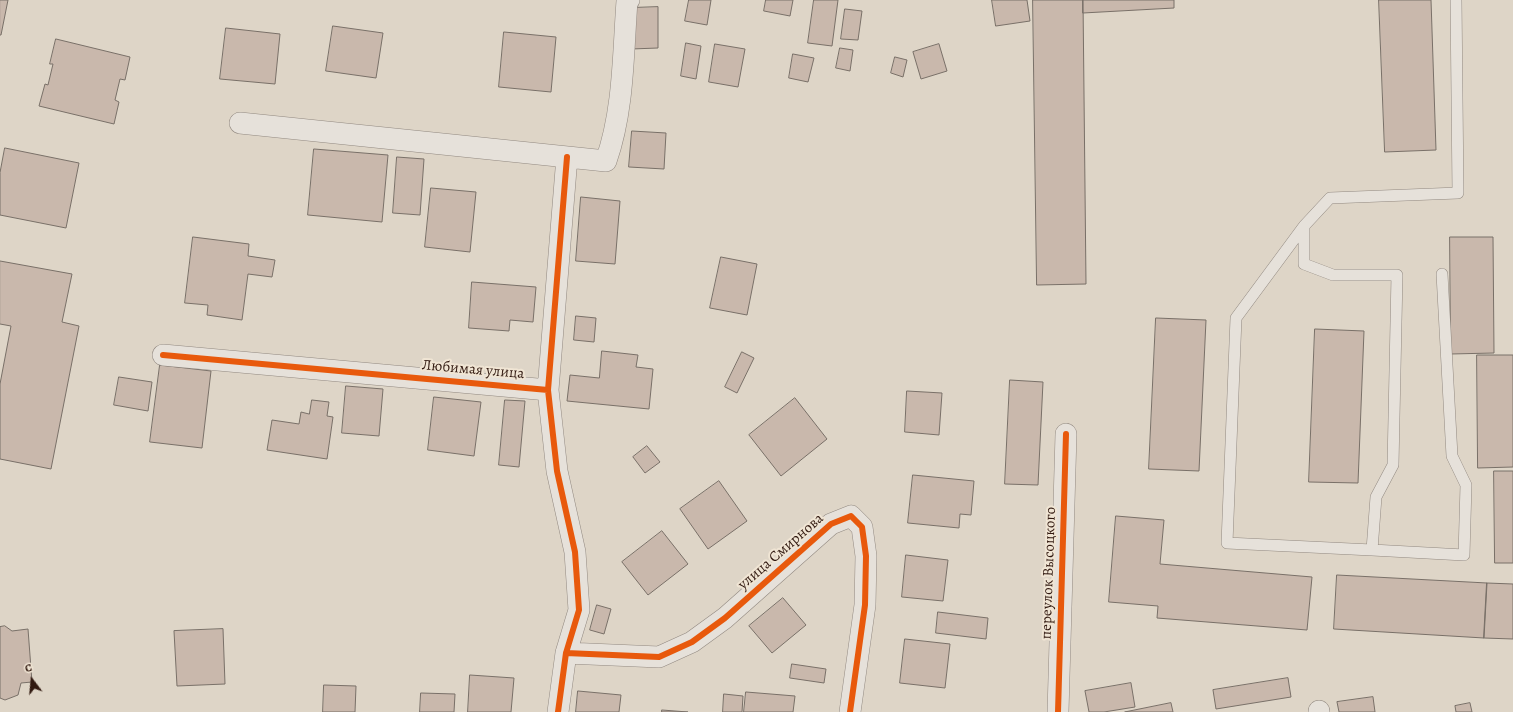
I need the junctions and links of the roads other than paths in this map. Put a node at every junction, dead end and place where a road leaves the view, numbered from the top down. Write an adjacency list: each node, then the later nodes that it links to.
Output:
1 (629, 0): 4 (street)
2 (1456, 0): 5 (lane)
3 (240, 123): 4 (street)
4 (567, 158): 8 (street)
5 (1304, 226): 10 (lane); 10 (lane)
6 (1442, 274): 10 (lane)
7 (163, 355): 8 (street, Любимая улица)
8 (548, 390): 11 (street)
9 (1066, 434): 14 (street, переулок Высоцкого)
10 (1372, 550)
11 (566, 653): 12 (street); 13 (street, улица Смирнова)
12 (558, 712)
13 (850, 712)
14 (1058, 712)

